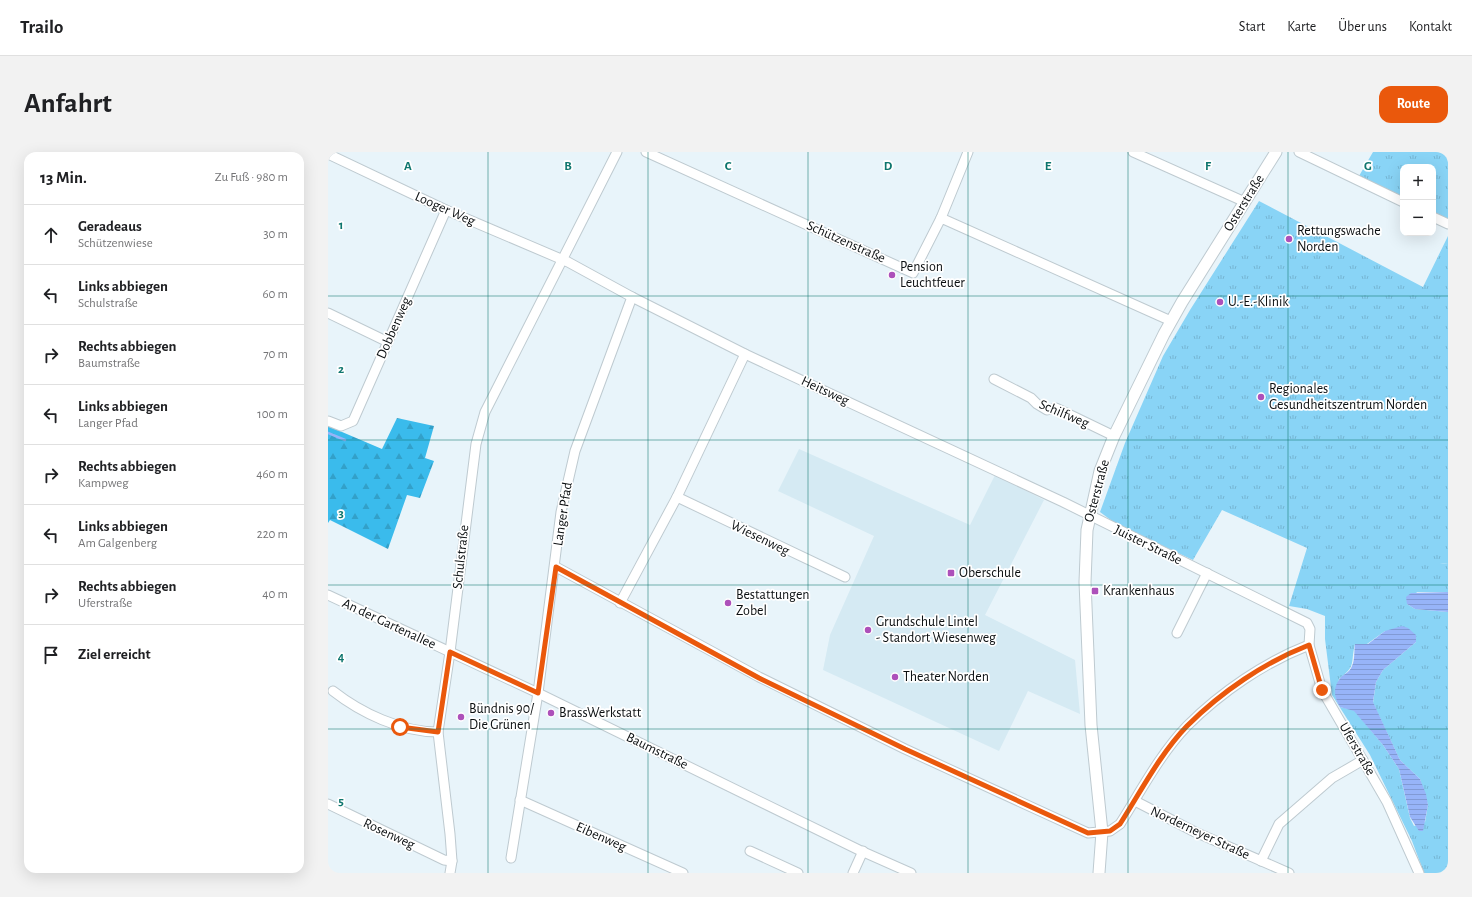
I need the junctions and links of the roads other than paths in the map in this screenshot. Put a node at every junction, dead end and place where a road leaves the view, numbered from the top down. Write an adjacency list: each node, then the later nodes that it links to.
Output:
1 (617, 152): 14 (street, Schulstraße)
2 (646, 152): 11 (street, Schützenstraße)
3 (968, 152): 11 (street)
4 (1133, 152): 9 (street)
5 (1276, 152): 9 (street, Osterstraße)
6 (1299, 152): 8 (street)
7 (328, 154): 10 (street, Looger Weg)
8 (1400, 201)
9 (1244, 202): 17 (street, Osterstraße)
10 (446, 210): 14 (street, Looger Weg); 18 (street, Dobbenweg)
11 (941, 218): 17 (street)
12 (1436, 218): 13 (street)
13 (1448, 224)
14 (563, 260): 15 (street, Heitsweg); 33 (street, Schulstraße)
15 (632, 297): 19 (street, Heitsweg); 25 (street, Langer Pfad)
16 (328, 313): 18 (street)
17 (1171, 321): 22 (street, Osterstraße)
18 (388, 342): 21 (street, Dobbenweg)
19 (745, 354): 23 (street); 24 (street, Heitsweg)
20 (994, 379): 22 (street, Schilfweg)
21 (328, 421)
22 (1114, 436): 24 (street, Osterstraße)
23 (676, 497): 27 (street, Wiesenweg); 29 (street)
24 (1089, 516): 26 (street, Juister Straße); 41 (street, Osterstraße)
25 (556, 567): 29 (street); 35 (street, Langer Pfad)
26 (1207, 573): 30 (street, Juister Straße); 31 (street)
27 (845, 577)
28 (328, 595): 33 (street, An der Gartenallee)
29 (620, 603): 41 (street)
30 (1307, 623): 32 (street, Uferstraße)
31 (1177, 633)
32 (1309, 645): 37 (street, Uferstraße); 39 (street)
33 (450, 652): 35 (street, Baumstraße); 36 (street, Schulstraße)
34 (333, 691): 36 (street)
35 (538, 693): 38 (street, Langer Pfad); 43 (street, Baumstraße)
36 (438, 732): 45 (street, Schulstraße)
37 (1363, 760): 46 (street); 54 (street, Uferstraße)
38 (520, 800): 44 (street, Langer Pfad); 48 (street, Eibenweg)
39 (1134, 801): 41 (street); 46 (street, Norderneyer Straße)
40 (328, 804): 45 (street, Rosenweg)
41 (1102, 832): 52 (street, Osterstraße)
42 (750, 851): 49 (street)
43 (863, 851): 50 (street); 51 (street, Baumstraße)
44 (511, 858)
45 (452, 861): 47 (street, Schulstraße)
46 (1261, 861): 53 (street, Norderneyer Straße)
47 (450, 873)
48 (682, 873)
49 (798, 873)
50 (853, 873)
51 (911, 873)
52 (1098, 873)
53 (1289, 873)
54 (1418, 873)

